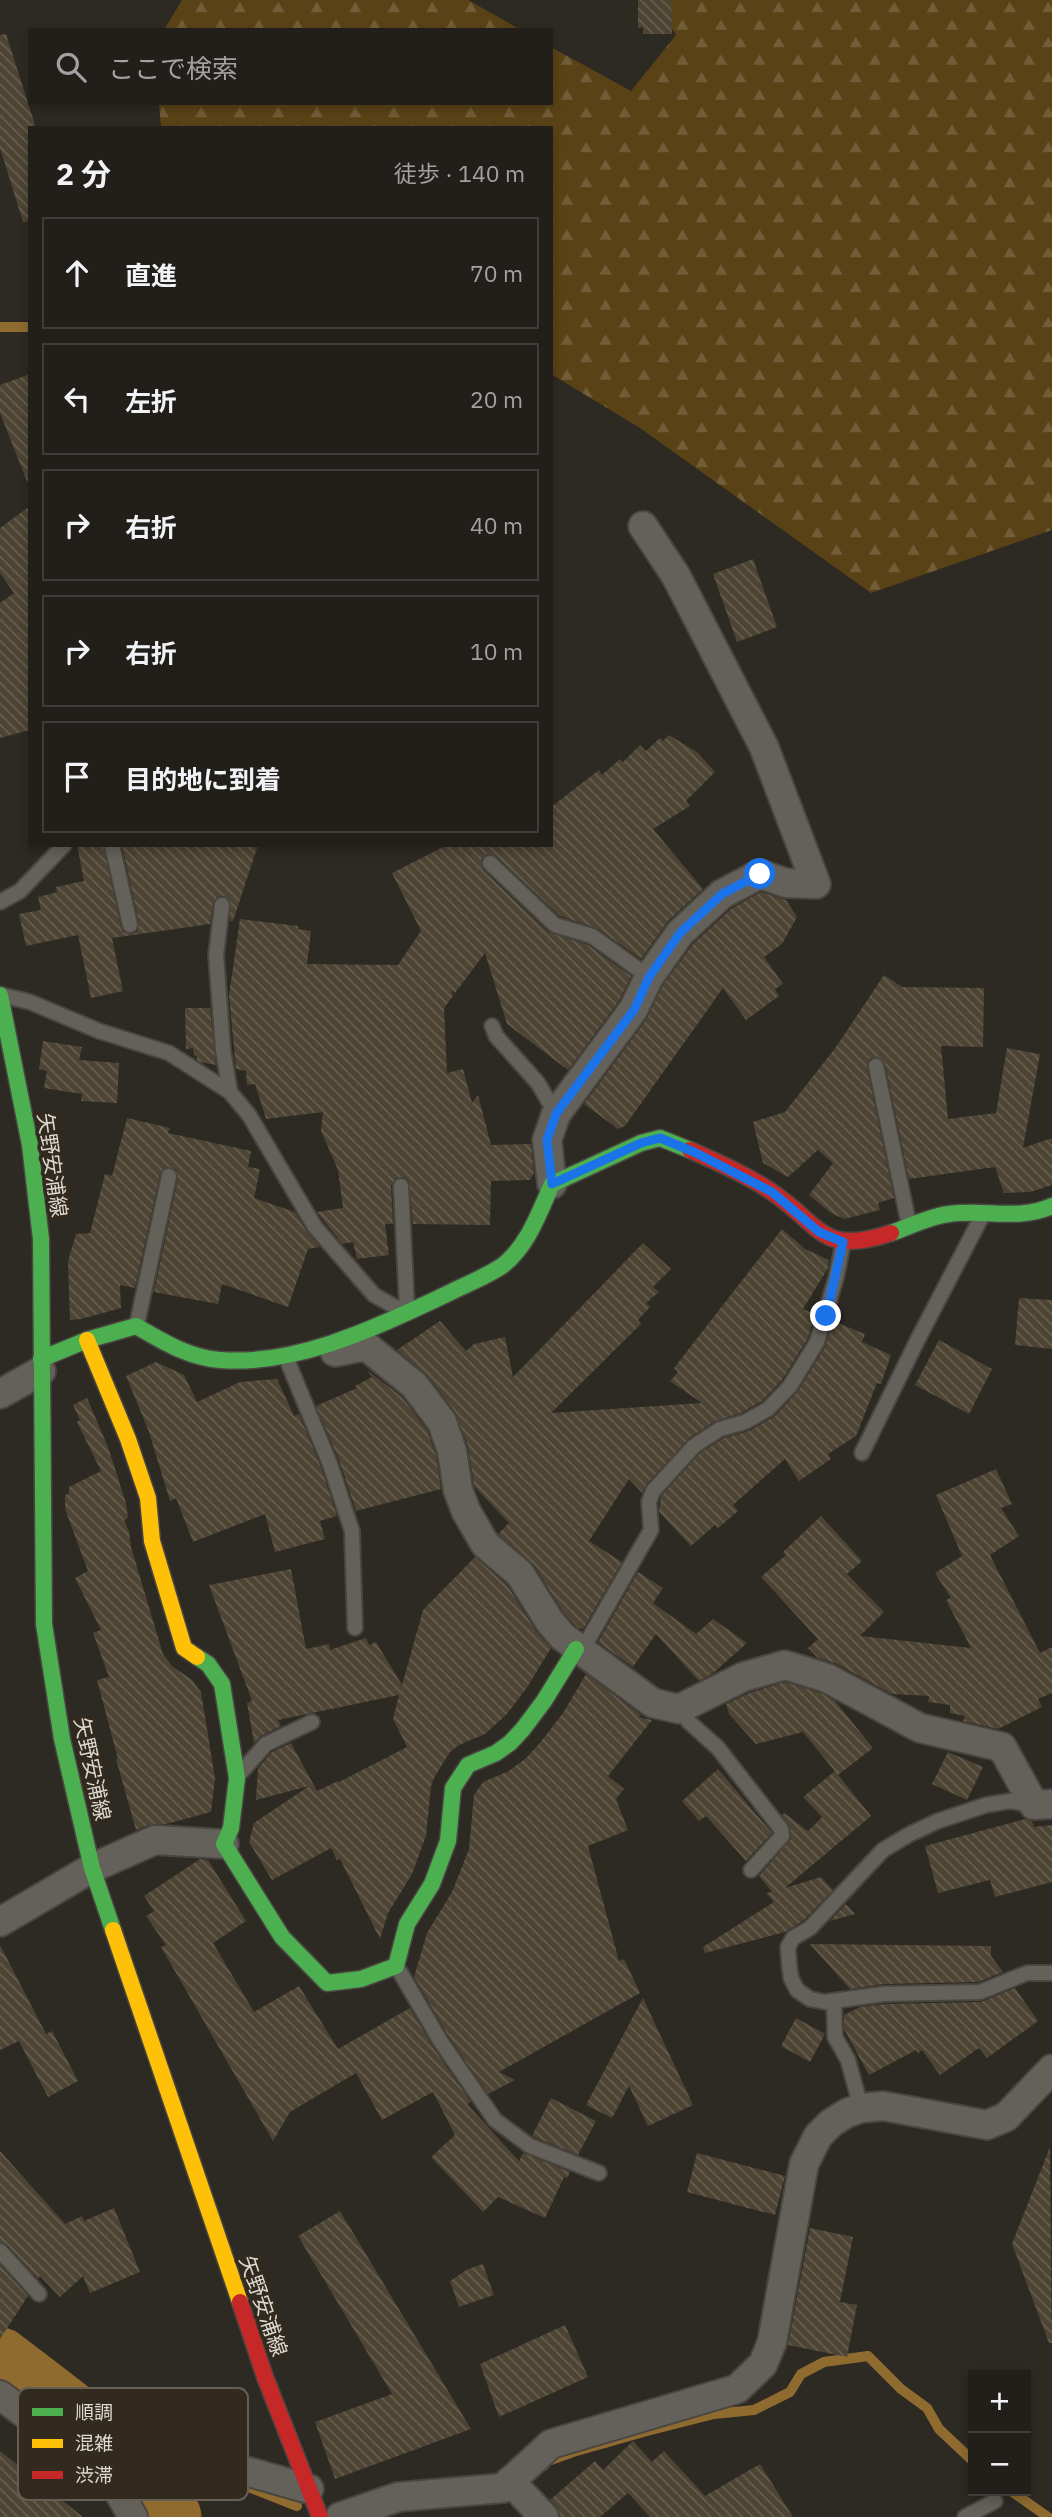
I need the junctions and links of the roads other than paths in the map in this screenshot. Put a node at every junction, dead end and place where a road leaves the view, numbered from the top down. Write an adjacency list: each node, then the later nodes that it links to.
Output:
1 (643, 526): 8 (street)
2 (62, 847): 5 (lane)
3 (112, 847): 7 (lane)
4 (490, 863): 8 (lane)
5 (0, 902)
6 (222, 905): 12 (lane)
7 (130, 925)
8 (649, 977): 13 (street)
9 (0, 995): 12 (lane); 26 (street, 矢野安浦線)
10 (492, 1026): 13 (lane)
11 (876, 1066): 19 (lane)
12 (230, 1092): 21 (lane)
13 (556, 1114): 15 (street)
14 (169, 1176): 22 (lane)
15 (552, 1184): 20 (street); 21 (street)
16 (401, 1185): 21 (lane)
17 (1052, 1206): 18 (street)
18 (982, 1215): 19 (street); 28 (lane)
19 (910, 1227): 20 (street)
20 (843, 1242): 30 (lane)
21 (407, 1312): 24 (street)
22 (136, 1326): 23 (street); 25 (street)
23 (87, 1340): 26 (street); 33 (street)
24 (313, 1347): 25 (street); 30 (street)
25 (284, 1354): 29 (lane)
26 (41, 1365): 27 (street); 36 (street, 矢野安浦線)
27 (0, 1394)
28 (862, 1452)
29 (355, 1628)
30 (578, 1651): 31 (street); 39 (street)
31 (679, 1709): 34 (street); 37 (lane)
32 (312, 1722): 33 (lane)
33 (237, 1778): 35 (street)
34 (1043, 1805): 41 (lane)
35 (224, 1844): 36 (street); 39 (street)
36 (92, 1868): 38 (street); 51 (street, 矢野安浦線)
37 (751, 1870)
38 (0, 1923)
39 (396, 1966): 44 (lane)
40 (1052, 1973): 41 (lane)
41 (834, 2002): 43 (lane)
42 (1052, 2069): 43 (street)
43 (861, 2108): 50 (street)
44 (599, 2173)
45 (0, 2251): 46 (lane)
46 (39, 2294)
47 (0, 2395): 48 (street)
48 (18, 2408)
49 (248, 2472): 51 (street)
50 (510, 2481): 56 (street); 57 (street)
51 (309, 2489): 55 (street, 矢野安浦線)
52 (125, 2500): 54 (street)
53 (995, 2501): 58 (lane)
54 (133, 2517)
55 (320, 2517)
56 (340, 2517)
57 (544, 2517)
58 (965, 2517)

